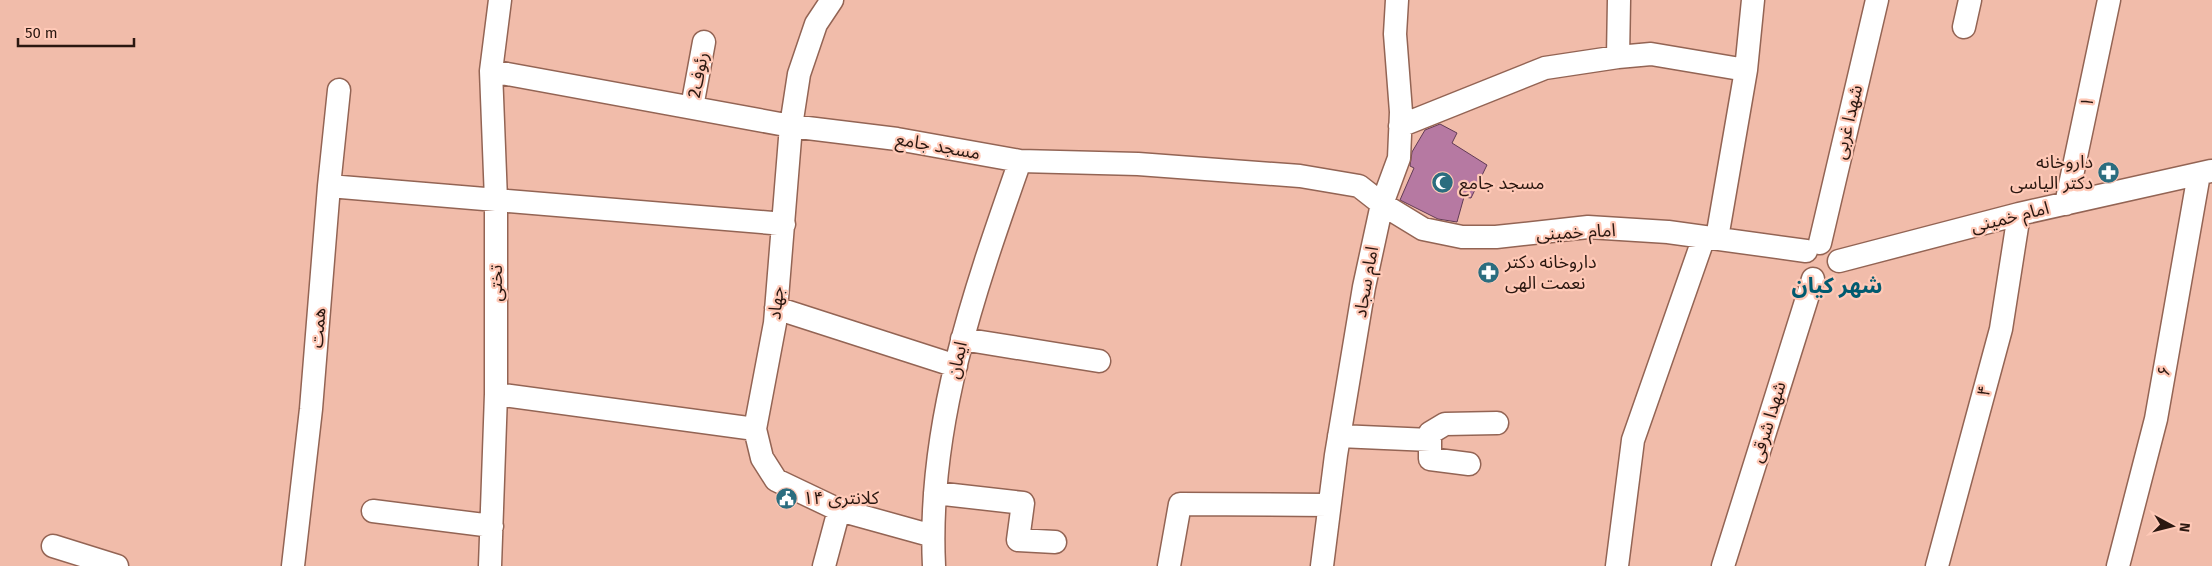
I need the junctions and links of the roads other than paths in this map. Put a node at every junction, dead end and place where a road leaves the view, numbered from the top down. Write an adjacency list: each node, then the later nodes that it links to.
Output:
1 (500, 0): 13 (street, تختی)
2 (832, 0): 16 (street, جهاد)
3 (1397, 0): 17 (street, امام سجاد)
4 (1619, 0): 11 (street)
5 (1752, 0): 12 (street)
6 (1877, 0): 27 (street, شهدا غربی)
7 (1970, 0): 9 (street)
8 (2109, 0): 23 (street, ۱)
9 (1964, 26)
10 (704, 42): 15 (street, رئوف2)
11 (1618, 57): 12 (street); 17 (street)
12 (1746, 70): 26 (street)
13 (491, 71): 15 (street, مسجد جامع); 21 (street, تختی)
14 (340, 90): 20 (street, همت)
15 (692, 107): 16 (street, مسجد جامع)
16 (791, 126): 18 (street, مسجد جامع); 25 (street, جهاد)
17 (1400, 126): 22 (street, امام سجاد)
18 (1020, 160): 22 (street, مسجد جامع); 31 (street, ایمان)
19 (2208, 170): 23 (street, امام خمینی); 58 (street, ۶)
20 (329, 186): 21 (street); 49 (street, همت)
21 (496, 200): 25 (street); 34 (street, تختی)
22 (1382, 204): 26 (street, امام خمینی); 37 (street, امام سجاد)
23 (2066, 204): 24 (street, امام خمینی)
24 (2019, 214): 28 (street, امام خمینی); 57 (street, ۴)
25 (784, 224): 30 (street, جهاد)
26 (1710, 237): 27 (street, امام خمینی); 55 (street)
27 (1813, 247): 28 (street); 29 (street)
28 (1839, 261): 29 (street)
29 (1813, 278): 56 (street, شهدا شرقی)
30 (776, 308): 33 (street); 36 (street, جهاد)
31 (962, 339): 32 (street); 33 (street, ایمان)
32 (1099, 361)
33 (956, 366): 40 (street, ایمان)
34 (496, 394): 36 (street); 44 (street, تختی)
35 (1497, 423): 38 (street)
36 (754, 429): 42 (street, جهاد)
37 (1339, 436): 38 (street); 41 (street, امام سجاد)
38 (1430, 440): 39 (street)
39 (1469, 464)
40 (935, 493): 45 (street, ایمان); 46 (street)
41 (1328, 505): 53 (street); 54 (street, امام سجاد)
42 (839, 510): 45 (street, جهاد); 51 (street)
43 (373, 511): 44 (street)
44 (492, 526): 50 (street, تختی)
45 (933, 536): 52 (street, ایمان)
46 (1055, 542)
47 (53, 546): 48 (street)
48 (116, 566)
49 (293, 566)
50 (490, 566)
51 (824, 566)
52 (934, 566)
53 (1169, 566)
54 (1322, 566)
55 (1617, 566)
56 (1723, 566)
57 (1937, 566)
58 (2118, 566)

